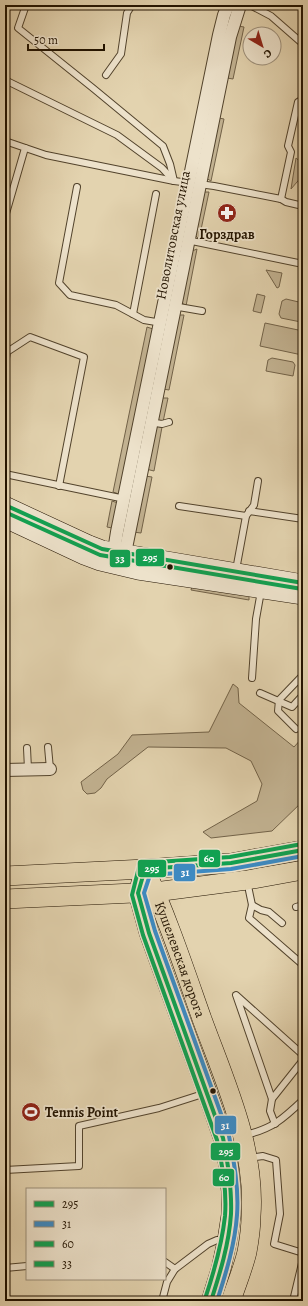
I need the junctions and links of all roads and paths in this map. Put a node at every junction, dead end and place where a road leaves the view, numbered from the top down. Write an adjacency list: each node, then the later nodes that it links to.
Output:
1 (26, 5): 11 (lane)
2 (132, 5): 8 (lane)
3 (228, 5): 16 (street, Новолитовская улица)
4 (240, 5): 16 (street, Новолитовская улица)
5 (250, 5): 6 (lane)
6 (260, 7): 7 (lane)
7 (303, 44)
8 (106, 75)
9 (5, 80): 15 (lane)
10 (99, 83): 11 (lane)
11 (94, 88): 15 (lane)
12 (303, 99): 19 (lane)
13 (5, 141): 14 (lane)
14 (25, 148): 15 (lane); 21 (lane)
15 (174, 181): 16 (lane)
16 (194, 183): 19 (lane); 22 (street, Новолитовская улица)
17 (77, 187): 26 (lane)
18 (156, 194): 26 (lane)
19 (281, 199): 20 (lane)
20 (303, 206)
21 (5, 217)
22 (182, 239): 23 (lane); 24 (street, Новолитовская улица)
23 (303, 264)
24 (169, 305): 25 (lane); 27 (street, Новолитовская улица)
25 (202, 311)
26 (133, 314): 27 (lane)
27 (166, 324): 29 (street, Новолитовская улица)
28 (5, 364): 33 (lane)
29 (145, 421): 30 (lane); 34 (street, Новолитовская улица)
30 (169, 422)
31 (5, 474): 33 (lane)
32 (258, 481): 37 (lane)
33 (59, 486): 34 (lane)
34 (129, 500): 40 (street, Новолитовская улица)
35 (5, 505): 40 (main road)
36 (179, 506): 37 (lane)
37 (248, 513): 39 (lane); 41 (lane)
38 (5, 519): 40 (main road)
39 (303, 519)
40 (119, 557): 41 (main road)
41 (234, 578): 42 (main road)
42 (262, 583): 43 (main road); 44 (main road); 46 (lane)
43 (303, 583)
44 (303, 596)
45 (303, 675): 49 (lane)
46 (252, 678)
47 (260, 693): 49 (lane)
48 (303, 695): 49 (lane)
49 (279, 700): 50 (lane)
50 (296, 729)
51 (48, 747): 53 (lane)
52 (27, 748): 54 (lane)
53 (50, 768): 54 (street)
54 (28, 769): 55 (street)
55 (5, 770)
56 (303, 850): 57 (main road)
57 (145, 869): 59 (main road); 61 (main road, Кушелевская дорога)
58 (303, 870): 60 (main road)
59 (5, 876)
60 (247, 880): 61 (main road); 63 (lane)
61 (147, 892): 62 (main road); 68 (main road, Кушелевская дорога); 72 (main road, Кушелевская дорога)
62 (5, 899)
63 (252, 905): 64 (lane); 65 (lane)
64 (282, 923)
65 (303, 965)
66 (303, 1055): 69 (lane)
67 (303, 1060): 69 (lane)
68 (207, 1092): 74 (lane); 75 (main road, Кушелевская дорога)
69 (272, 1099): 71 (lane)
70 (303, 1100): 71 (lane)
71 (275, 1124): 72 (lane)
72 (243, 1135): 73 (main road, Кушелевская дорога)
73 (248, 1158): 76 (lane); 85 (main road, Кушелевская дорога)
74 (5, 1170)
75 (227, 1241): 81 (lane); 84 (main road, Кушелевская дорога)
76 (303, 1253)
77 (303, 1259): 82 (lane)
78 (166, 1263): 81 (lane)
79 (26, 1266): 80 (lane)
80 (5, 1268)
81 (175, 1269): 83 (lane)
82 (300, 1280): 86 (lane)
83 (162, 1301)
84 (211, 1301)
85 (231, 1301)
86 (293, 1301)

